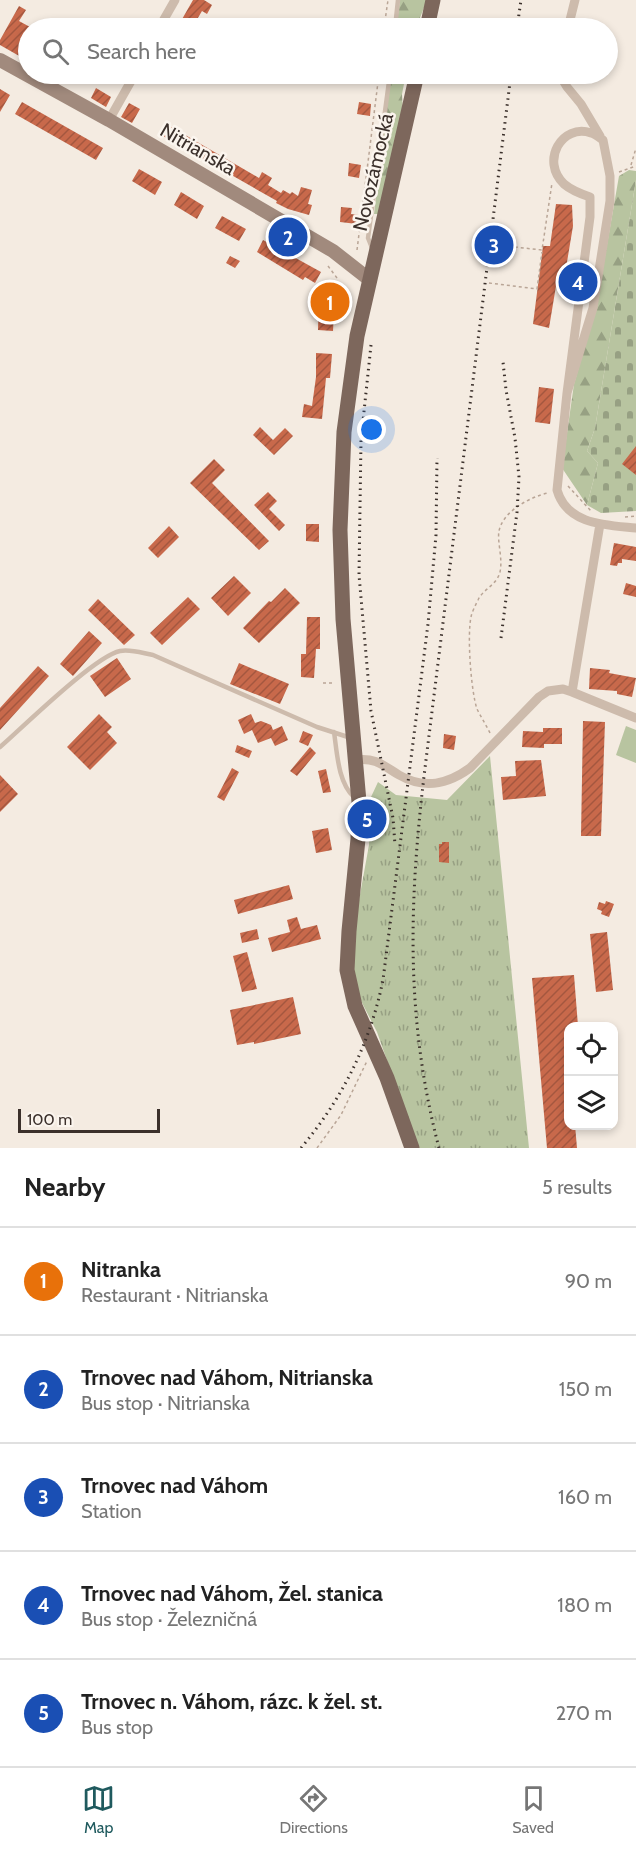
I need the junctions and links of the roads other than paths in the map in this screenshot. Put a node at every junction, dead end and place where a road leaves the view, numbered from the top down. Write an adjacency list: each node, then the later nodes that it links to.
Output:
1 (175, 0): 5 (street)
2 (398, 0): 6 (lane)
3 (433, 0): 7 (main road)
4 (575, 0): 8 (street)
5 (165, 18)
6 (396, 18)
7 (429, 18)
8 (570, 18)
9 (0, 60): 10 (main road, Nitrianska)
10 (18, 70)
11 (44, 84): 16 (main road, Nitrianska)
12 (129, 84): 16 (street)
13 (389, 84): 18 (lane)
14 (415, 84): 18 (main road, Novozámocká)
15 (565, 84): 17 (street)
16 (109, 120): 19 (main road, Nitrianska)
17 (603, 140): 20 (street); 20 (street)
18 (376, 256): 19 (main road, Novozámocká)
19 (370, 280): 26 (main road, Novozámocká)
20 (567, 393): 21 (street)
21 (600, 524): 22 (street); 23 (street)
22 (636, 528)
23 (572, 692): 24 (street); 28 (street)
24 (636, 718)
25 (334, 732): 26 (lane); 27 (lane); 29 (lane)
26 (354, 739): 28 (main road, Novozámocká)
27 (0, 747)
28 (356, 760): 29 (main road, Novozámocká)
29 (359, 802): 30 (main road, Novozámocká)
30 (412, 1148)

